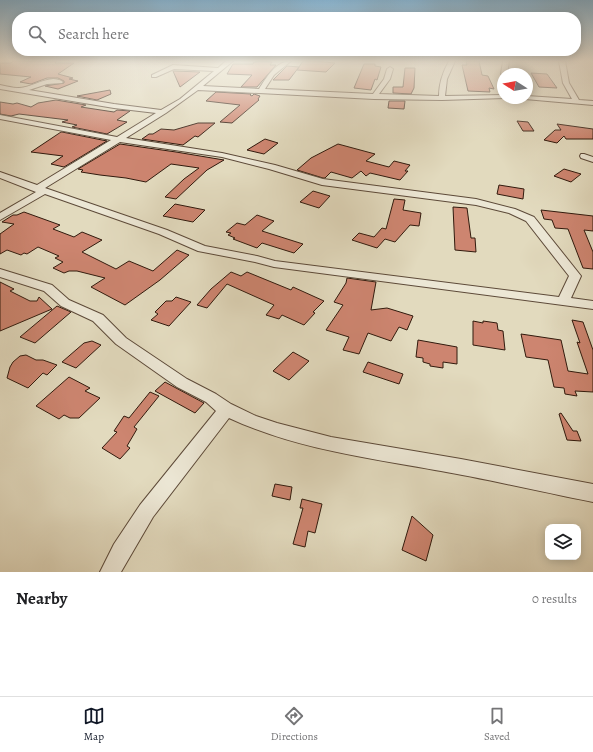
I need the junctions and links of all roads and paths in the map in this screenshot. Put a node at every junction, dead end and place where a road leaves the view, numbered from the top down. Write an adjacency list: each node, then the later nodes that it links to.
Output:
1 (3, 88): 8 (street)
2 (30, 88): 8 (street)
3 (198, 88): 7 (street); 15 (street)
4 (380, 88): 9 (street)
5 (442, 88): 11 (street)
6 (569, 88): 13 (street)
7 (261, 90): 9 (street)
8 (20, 91): 15 (street)
9 (374, 96): 11 (street)
10 (497, 97): 11 (street)
11 (442, 98)
12 (533, 98): 13 (street)
13 (577, 102): 14 (street)
14 (593, 103)
15 (164, 112): 17 (street)
16 (0, 116): 17 (street)
17 (118, 140): 21 (street); 24 (street)
18 (584, 156): 19 (street)
19 (593, 160)
20 (0, 175): 21 (street)
21 (41, 190): 22 (street); 24 (street)
22 (0, 217)
23 (0, 273): 26 (street)
24 (563, 301): 25 (street)
25 (593, 305)
26 (225, 409): 27 (street); 28 (street)
27 (593, 494)
28 (110, 572)

